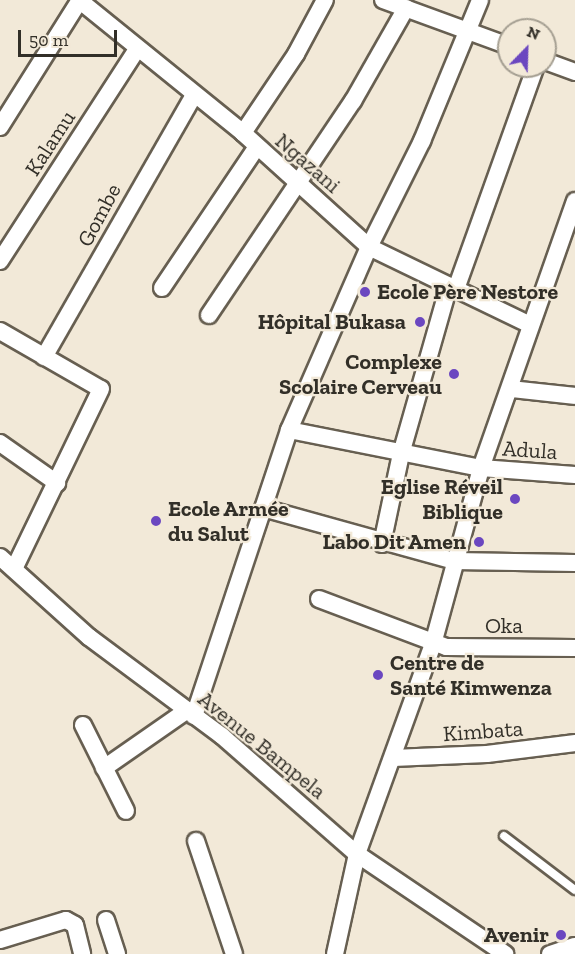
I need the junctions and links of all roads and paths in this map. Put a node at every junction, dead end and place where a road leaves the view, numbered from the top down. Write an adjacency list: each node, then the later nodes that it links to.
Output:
1 (79, 0): 8 (street, Ngazani); 13 (street)
2 (325, 0): 14 (street)
3 (383, 0): 5 (street)
4 (480, 0): 6 (street)
5 (406, 8): 6 (street); 16 (street)
6 (467, 28): 7 (street); 18 (street)
7 (497, 41)
8 (137, 49): 12 (street, Ngazani); 19 (street, Kalamu)
9 (557, 65): 10 (street)
10 (575, 72)
11 (532, 78): 21 (street)
12 (194, 95): 14 (street, Ngazani); 25 (street, Gombe)
13 (0, 127)
14 (243, 133): 15 (street, Ngazani)
15 (256, 148): 16 (street, Ngazani); 20 (street)
16 (296, 184): 18 (street, Ngazani); 22 (street)
17 (575, 201): 23 (street)
18 (369, 247): 21 (street, Ngazani); 28 (street)
19 (0, 261)
20 (162, 288)
21 (453, 288): 23 (street, Ngazani); 30 (street)
22 (210, 315)
23 (530, 326): 26 (street)
24 (0, 331): 25 (street)
25 (44, 357): 33 (street)
26 (511, 389): 27 (street); 31 (street)
27 (575, 396)
28 (289, 430): 30 (street, Adula); 34 (street)
29 (0, 442): 33 (street)
30 (401, 454): 31 (street, Adula); 35 (street)
31 (481, 468): 32 (street, Adula); 37 (street)
32 (575, 475)
33 (57, 483): 39 (street)
34 (263, 508): 35 (street); 43 (street)
35 (382, 543): 37 (street)
36 (0, 557): 39 (street, Avenue Bampela)
37 (454, 561): 38 (street); 41 (street)
38 (575, 563)
39 (14, 569): 43 (street, Avenue Bampela)
40 (319, 599): 41 (street, Oka)
41 (433, 644): 42 (street, Oka); 46 (street)
42 (575, 648)
43 (190, 714): 47 (street); 51 (street, Avenue Bampela)
44 (83, 725): 47 (street)
45 (575, 743): 46 (street, Kimbata)
46 (393, 758): 51 (street)
47 (104, 768): 48 (street)
48 (126, 811)
49 (504, 836): 52 (lane)
50 (196, 841): 58 (street)
51 (357, 854): 59 (street); 60 (street, Avenue Bampela)
52 (575, 890)
53 (106, 920): 57 (street)
54 (0, 940): 56 (street)
55 (575, 946): 61 (street)
56 (82, 954)
57 (117, 954)
58 (234, 954)
59 (335, 954)
60 (505, 954)
61 (550, 954)

